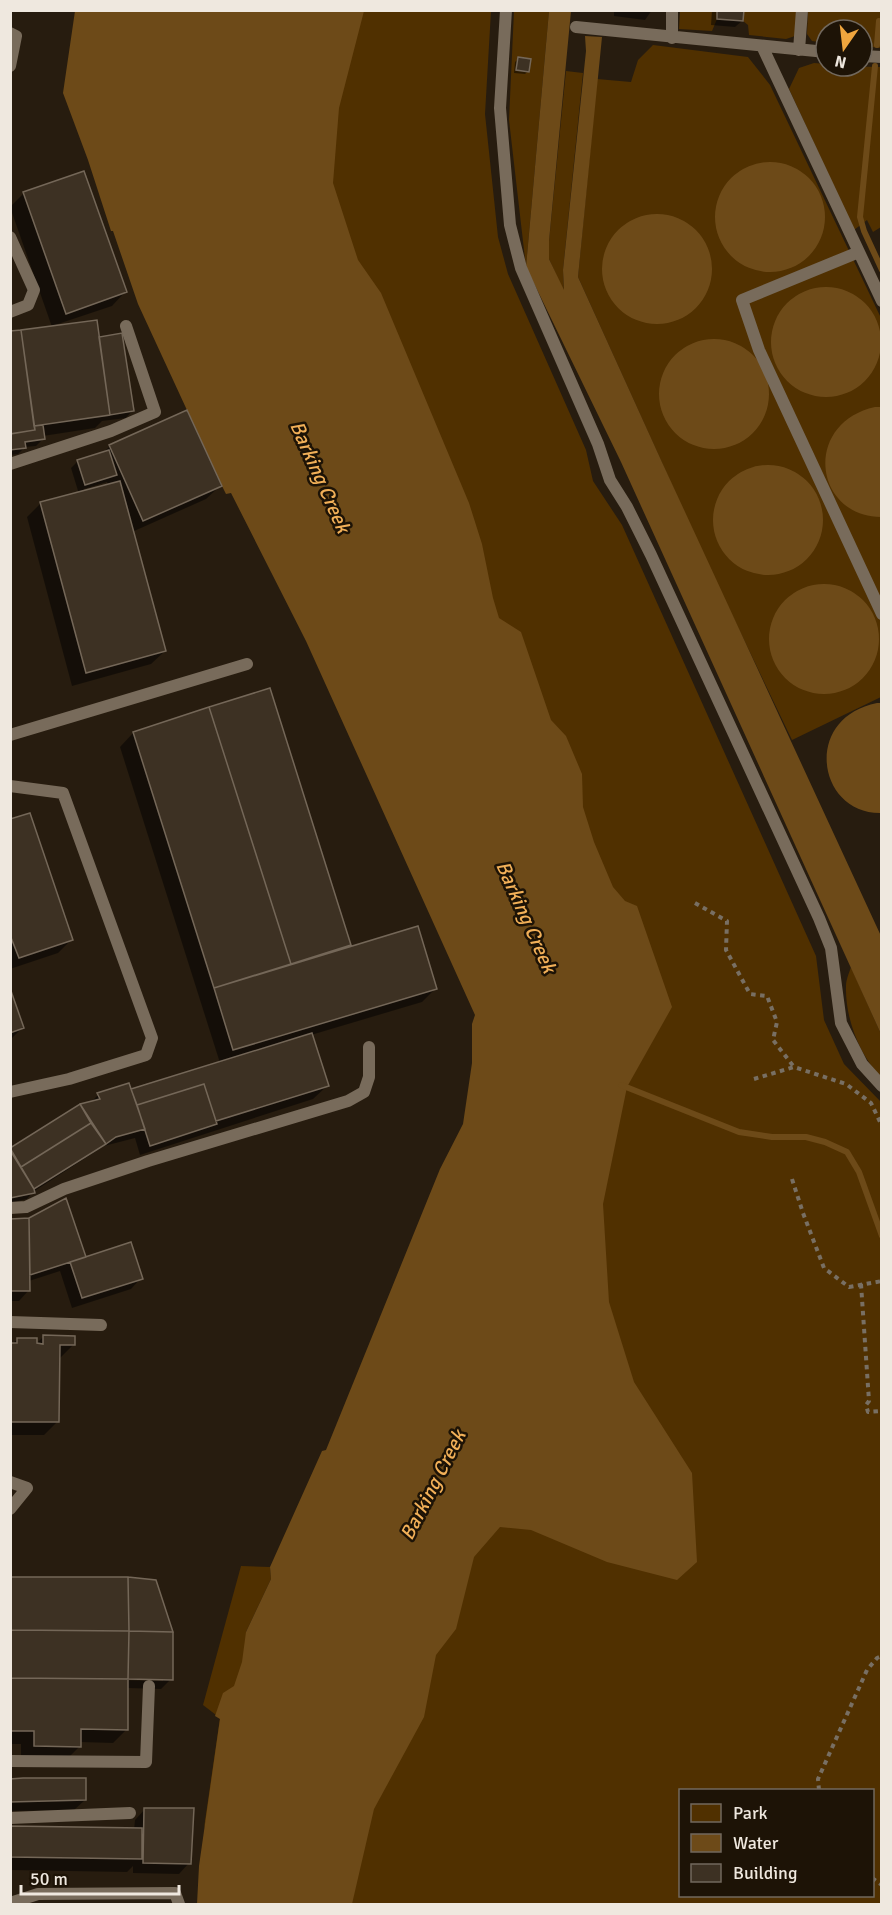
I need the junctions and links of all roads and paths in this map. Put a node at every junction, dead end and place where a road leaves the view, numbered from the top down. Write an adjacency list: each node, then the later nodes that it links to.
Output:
1 (506, 10): 25 (lane)
2 (672, 10): 6 (lane)
3 (802, 10): 8 (lane)
4 (576, 27): 6 (lane)
5 (10, 33): 10 (lane)
6 (672, 38): 7 (lane)
7 (762, 46): 8 (lane); 12 (lane)
8 (799, 50): 9 (lane)
9 (814, 51)
10 (10, 66)
11 (10, 237): 14 (lane)
12 (859, 252): 13 (lane); 17 (lane)
13 (882, 301)
14 (10, 312)
15 (126, 326): 16 (lane)
16 (10, 464)
17 (882, 614)
18 (247, 664): 19 (lane)
19 (10, 735)
20 (10, 786): 26 (lane)
21 (695, 903): 23 (path)
22 (369, 1047): 29 (lane)
23 (794, 1067): 24 (path); 27 (path)
24 (754, 1079)
25 (882, 1086)
26 (10, 1092)
27 (882, 1126)
28 (792, 1179): 31 (path)
29 (10, 1208)
30 (882, 1281): 31 (path)
31 (861, 1284): 34 (path)
32 (10, 1322): 33 (lane)
33 (101, 1325)
34 (882, 1411)
35 (10, 1482): 36 (lane)
36 (10, 1509)
37 (882, 1656): 40 (path)
38 (149, 1686): 39 (lane)
39 (10, 1761)
40 (819, 1789)
41 (130, 1813): 42 (lane)
42 (10, 1818)
43 (10, 1903): 44 (lane)
44 (179, 1905)

